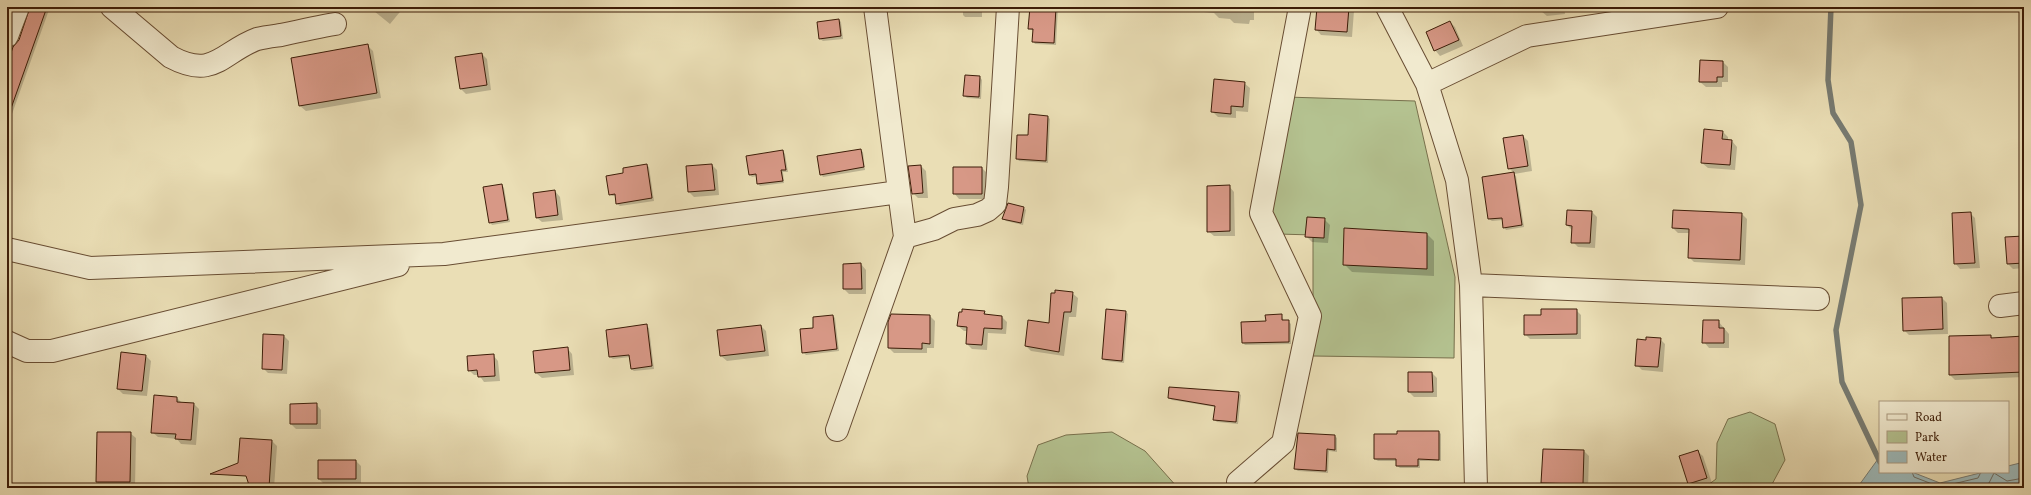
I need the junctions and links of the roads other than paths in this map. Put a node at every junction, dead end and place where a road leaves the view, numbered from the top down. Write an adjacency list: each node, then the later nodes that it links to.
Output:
1 (18, 7): 9 (street)
2 (112, 7): 8 (street)
3 (875, 7): 11 (street)
4 (1008, 7): 12 (street)
5 (1300, 7): 21 (street)
6 (1387, 7): 10 (street)
7 (1717, 7): 10 (street)
8 (335, 24)
9 (7, 36)
10 (1427, 84): 15 (street)
11 (899, 192): 12 (street); 14 (street)
12 (904, 237): 20 (street)
13 (7, 250): 14 (street)
14 (444, 254): 19 (street)
15 (1471, 285): 16 (street); 22 (street)
16 (1818, 299)
17 (2024, 302): 18 (street)
18 (2000, 306)
19 (7, 342)
20 (837, 430)
21 (1238, 482)
22 (1476, 488)

